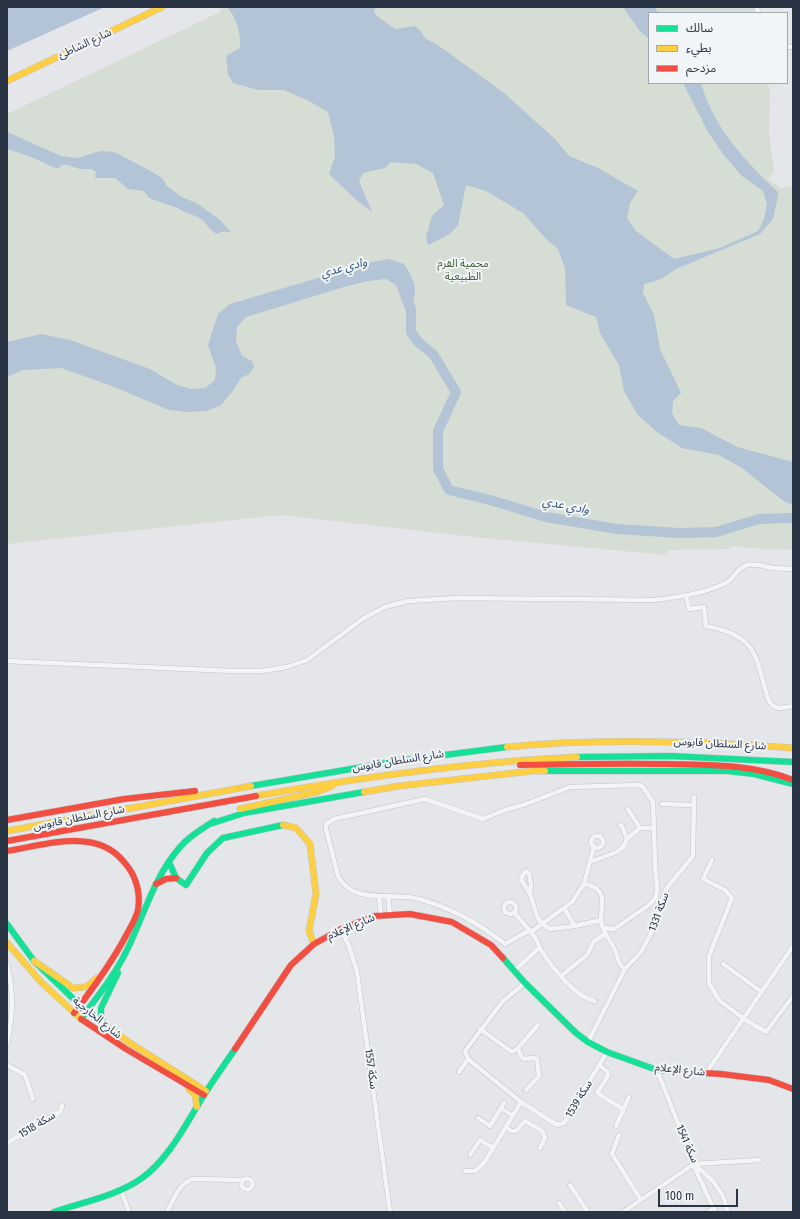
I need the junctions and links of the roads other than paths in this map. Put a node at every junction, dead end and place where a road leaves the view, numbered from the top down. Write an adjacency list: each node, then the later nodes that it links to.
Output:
1 (162, 7): 2 (main road, شارع الشاطئ)
2 (7, 81)
3 (793, 569): 4 (street)
4 (686, 596): 5 (street); 6 (street)
5 (7, 661)
6 (793, 706)
7 (793, 748): 13 (main road, شارع السلطان قابوس)
8 (793, 762): 9 (main road, شارع السلطان قابوس)
9 (457, 766): 10 (main road, شارع السلطان قابوس); 11 (main road)
10 (347, 780): 19 (main road); 25 (main road, شارع السلطان قابوس)
11 (793, 780)
12 (793, 784): 19 (main road)
13 (224, 790): 18 (main road); 23 (main road, شارع السلطان قابوس)
14 (694, 797): 16 (street, سكة 1331)
15 (662, 804): 16 (street)
16 (694, 805): 58 (street, سكة 1331)
17 (628, 809): 21 (street)
18 (7, 820)
19 (210, 824): 29 (main road)
20 (620, 825): 24 (street)
21 (640, 828): 22 (street); 24 (street)
22 (654, 828): 35 (street); 45 (street)
23 (7, 831)
24 (627, 839): 30 (street)
25 (7, 841)
26 (594, 846): 30 (street)
27 (7, 851): 53 (main road)
28 (712, 860): 69 (street)
29 (168, 862): 31 (main road); 32 (main road)
30 (590, 862): 33 (street)
31 (176, 878): 32 (main road); 50 (main road)
32 (156, 884): 55 (main road)
33 (584, 884): 37 (street); 41 (street)
34 (530, 894): 43 (street)
35 (379, 896): 36 (street); 39 (street)
36 (388, 896): 40 (street); 47 (street)
37 (564, 908): 43 (street); 44 (street)
38 (514, 912): 47 (street)
39 (381, 915): 40 (main road, شارع الإعلام); 46 (main road, شارع الإعلام)
40 (390, 915): 59 (main road, شارع الإعلام)
41 (601, 920): 44 (street); 45 (street)
42 (7, 924): 54 (main road, شارع الخارجية)
43 (542, 924): 44 (street); 47 (street)
44 (575, 926)
45 (603, 928): 48 (street)
46 (341, 930): 50 (main road, شارع الإعلام); 117 (street, سكة 1557)
47 (531, 931): 52 (street)
48 (605, 934): 58 (street); 60 (street)
49 (7, 943): 67 (main road, شارع الخارجية)
50 (314, 944): 83 (main road, شارع الإعلام)
51 (793, 946): 62 (street)
52 (540, 947): 59 (street); 60 (street)
53 (114, 958): 54 (main road); 65 (main road)
54 (34, 961): 65 (main road, شارع الخارجية)
55 (121, 963): 66 (main road); 71 (main road)
56 (7, 964): 74 (street)
57 (723, 964): 62 (street)
58 (625, 969): 73 (street, سكة 1331)
59 (514, 971): 61 (main road, شارع الإعلام)
60 (561, 976): 64 (street)
61 (525, 983): 72 (street); 73 (main road, شارع الإعلام)
62 (762, 992): 69 (street)
63 (793, 996): 69 (street)
64 (594, 1001)
65 (80, 1005): 66 (main road, شارع الخارجية); 67 (main road)
66 (86, 1012): 68 (main road); 71 (main road, شارع الخارجية)
67 (74, 1013): 68 (main road, شارع الخارجية)
68 (81, 1019): 84 (main road, شارع الخارجية)
69 (744, 1019): 82 (street)
70 (538, 1025): 75 (street)
71 (107, 1029): 84 (main road, شارع الخارجية)
72 (480, 1029): 75 (street); 77 (street)
73 (588, 1042): 76 (main road, شارع الإعلام)
74 (7, 1044)
75 (518, 1048): 86 (street)
76 (607, 1052): 79 (street, سكة 1539); 80 (main road, شارع الإعلام)
77 (468, 1059): 81 (street); 90 (street, سكة 1539)
78 (7, 1065): 89 (street)
79 (600, 1065): 90 (street, سكة 1539); 95 (street)
80 (657, 1070): 82 (main road, شارع الإعلام); 106 (street, سكة 1541)
81 (459, 1072)
82 (706, 1073): 85 (main road, شارع الإعلام)
83 (213, 1081): 84 (main road); 87 (main road, شارع الإعلام)
84 (188, 1083): 87 (main road, شارع الخارجية); 93 (main road)
85 (793, 1089)
86 (526, 1090)
87 (205, 1093): 93 (main road, شارع الإعلام)
88 (629, 1097): 95 (street)
89 (33, 1099)
90 (521, 1102): 96 (street)
91 (504, 1103): 94 (street)
92 (62, 1105): 101 (street, سكة 1518)
93 (197, 1107): 110 (main road, شارع الإعلام)
94 (501, 1108): 96 (street); 97 (street)
95 (623, 1109): 98 (street)
96 (513, 1116): 99 (street)
97 (478, 1118)
98 (616, 1126)
99 (506, 1127): 102 (street); 103 (street)
100 (619, 1135): 111 (street)
101 (7, 1143)
102 (493, 1148): 104 (street); 107 (street)
103 (540, 1148)
104 (470, 1155)
105 (760, 1160): 106 (street)
106 (694, 1164): 111 (street); 113 (street); 122 (street, سكة 1541)
107 (466, 1171)
108 (243, 1180): 116 (street)
109 (570, 1185): 119 (street)
110 (121, 1190): 114 (main road, شارع الإعلام); 115 (street)
111 (641, 1200): 120 (street)
112 (559, 1203): 118 (street)
113 (714, 1210): 121 (street)
114 (54, 1212)
115 (129, 1212)
116 (167, 1212)
117 (390, 1212)
118 (565, 1212)
119 (588, 1212)
120 (623, 1212)
121 (708, 1212)
122 (728, 1212)

